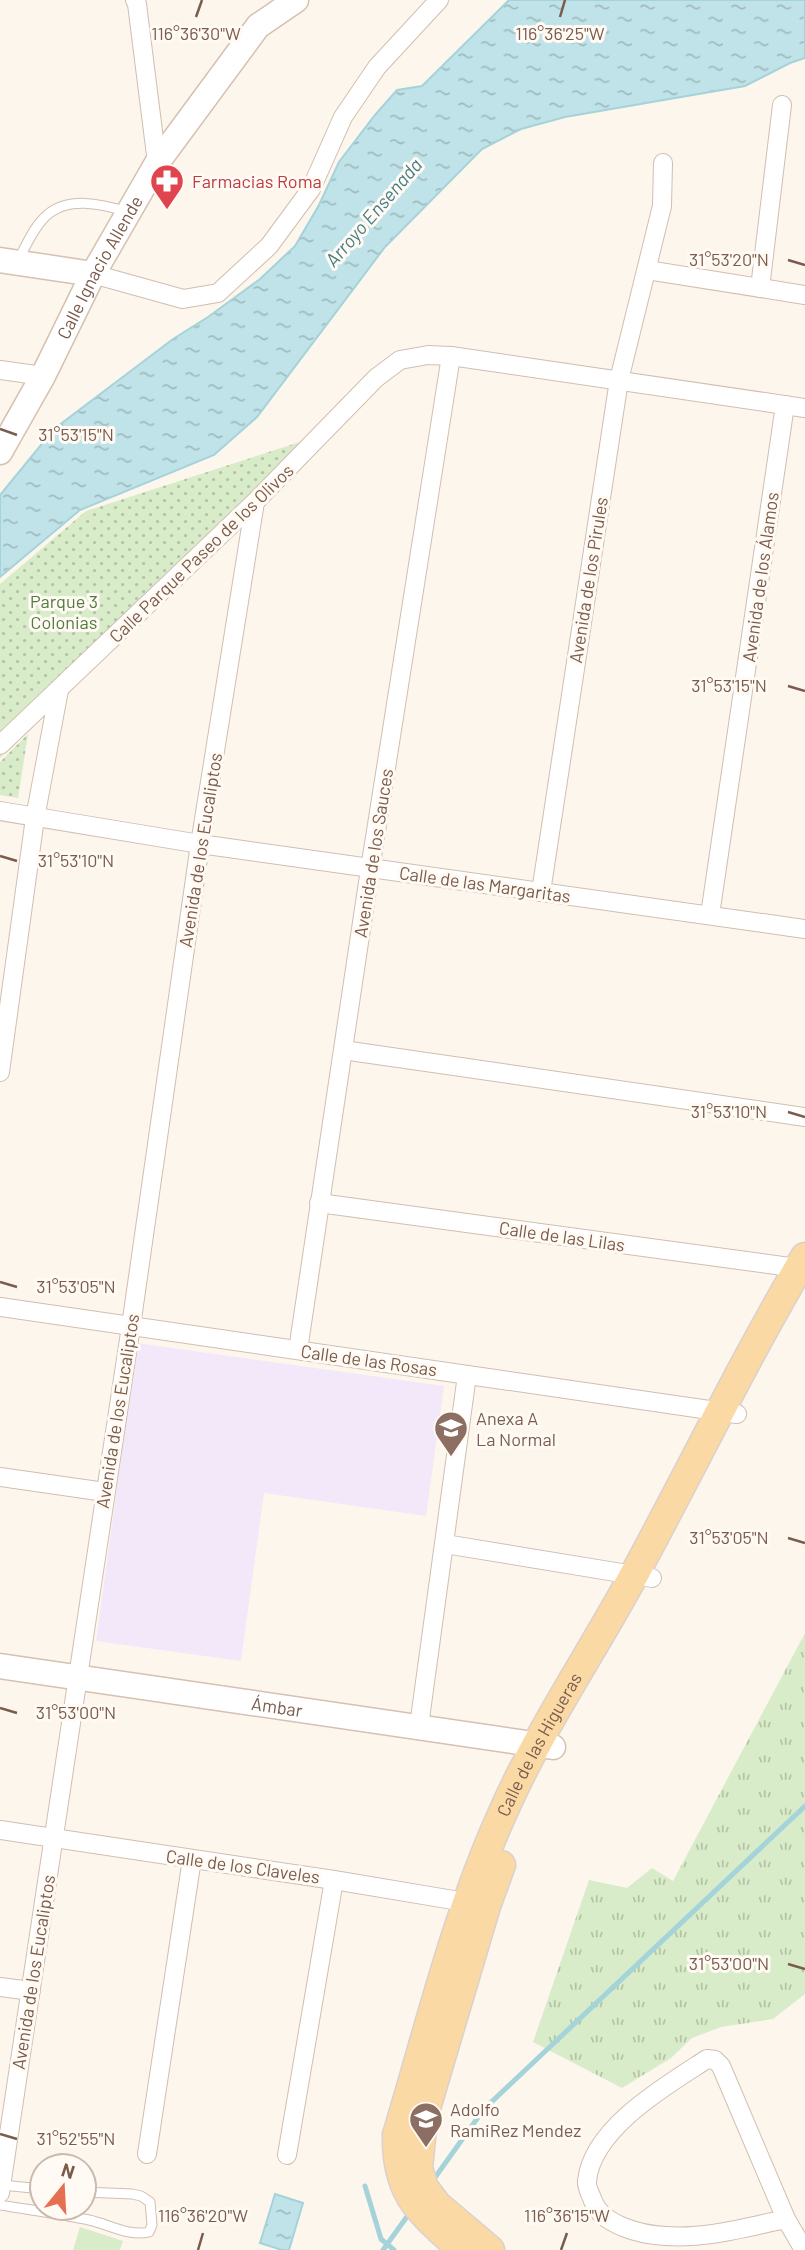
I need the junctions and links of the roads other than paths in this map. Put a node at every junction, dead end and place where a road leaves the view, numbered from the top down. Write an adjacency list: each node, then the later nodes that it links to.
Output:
1 (135, 0): 5 (street)
2 (296, 0): 5 (street, Calle Ignacio Allende)
3 (439, 0): 10 (street)
4 (782, 105): 11 (street)
5 (157, 163): 7 (street, Calle Ignacio Allende)
6 (663, 163): 9 (street, Avenida de los Pirules)
7 (129, 212): 8 (lane); 10 (street, Calle Ignacio Allende)
8 (8, 261): 10 (street)
9 (647, 270): 11 (street); 16 (street, Avenida de los Pirules)
10 (93, 274): 15 (street, Calle Ignacio Allende)
11 (760, 288): 12 (street)
12 (805, 295)
13 (452, 356): 16 (street); 20 (street, Calle Parque Paseo de los Olivos); 26 (street, Avenida de los Sauces)
14 (0, 370): 15 (street)
15 (43, 376): 19 (street, Calle Ignacio Allende)
16 (618, 380): 17 (street); 27 (street, Avenida de los Pirules)
17 (785, 405): 18 (street); 28 (street, Avenida de los Álamos)
18 (805, 408)
19 (0, 452)
20 (255, 502): 21 (street, Calle Parque Paseo de los Olivos); 25 (street, Avenida de los Eucaliptos)
21 (59, 690): 22 (street, Calle Parque Paseo de los Olivos); 24 (street)
22 (0, 745)
23 (0, 811): 24 (street, Calle de las Margaritas)
24 (35, 818): 25 (street, Calle de las Margaritas); 31 (street)
25 (200, 844): 26 (street, Calle de las Margaritas); 36 (street, Avenida de los Eucaliptos)
26 (370, 869): 27 (street, Calle de las Margaritas); 30 (street, Avenida de los Sauces)
27 (541, 892): 28 (street, Calle de las Margaritas)
28 (710, 915): 29 (street, Calle de las Margaritas)
29 (805, 929)
30 (343, 1049): 32 (street); 33 (street, Avenida de los Sauces)
31 (0, 1072)
32 (805, 1117)
33 (319, 1203): 34 (street, Calle de las Lilas); 37 (street, Avenida de los Sauces)
34 (803, 1271): 39 (main road, Calle de las Higueras)
35 (0, 1307): 36 (street, Calle de las Rosas)
36 (131, 1326): 37 (street, Calle de las Rosas); 41 (street, Avenida de los Eucaliptos)
37 (298, 1350): 38 (street, Calle de las Rosas)
38 (467, 1375): 39 (street, Calle de las Rosas); 42 (street)
39 (728, 1413): 43 (main road, Calle de las Higueras)
40 (0, 1477): 41 (street)
41 (105, 1492): 45 (street, Avenida de los Eucaliptos)
42 (445, 1544): 43 (street); 46 (street)
43 (643, 1577): 47 (main road, Calle de las Higueras)
44 (0, 1666): 45 (street, Ámbar)
45 (76, 1676): 46 (street, Ámbar); 49 (street, Avenida de los Eucaliptos)
46 (419, 1726): 47 (street, Ámbar)
47 (545, 1745): 52 (main road, Calle de las Higueras)
48 (0, 1830): 49 (street, Calle de los Claveles)
49 (54, 1838): 50 (street, Calle de los Claveles); 54 (street, Avenida de los Eucaliptos)
50 (192, 1859): 51 (street, Calle de los Claveles); 55 (street)
51 (334, 1880): 52 (street, Calle de los Claveles); 57 (street)
52 (476, 1904): 65 (main road, Calle de las Higueras); 66 (main road, Calle de las Higueras)
53 (0, 1987): 54 (street)
54 (31, 1992): 56 (street, Avenida de los Eucaliptos)
55 (147, 2154)
56 (3, 2155): 58 (street, Avenida de los Eucaliptos)
57 (287, 2155)
58 (1, 2189): 59 (lane)
59 (28, 2189)
60 (98, 2193): 64 (lane)
61 (0, 2205): 62 (lane)
62 (28, 2210)
63 (786, 2219): 63 (street); 67 (street)
64 (98, 2222)
65 (462, 2250)
66 (490, 2250)
67 (804, 2250)

